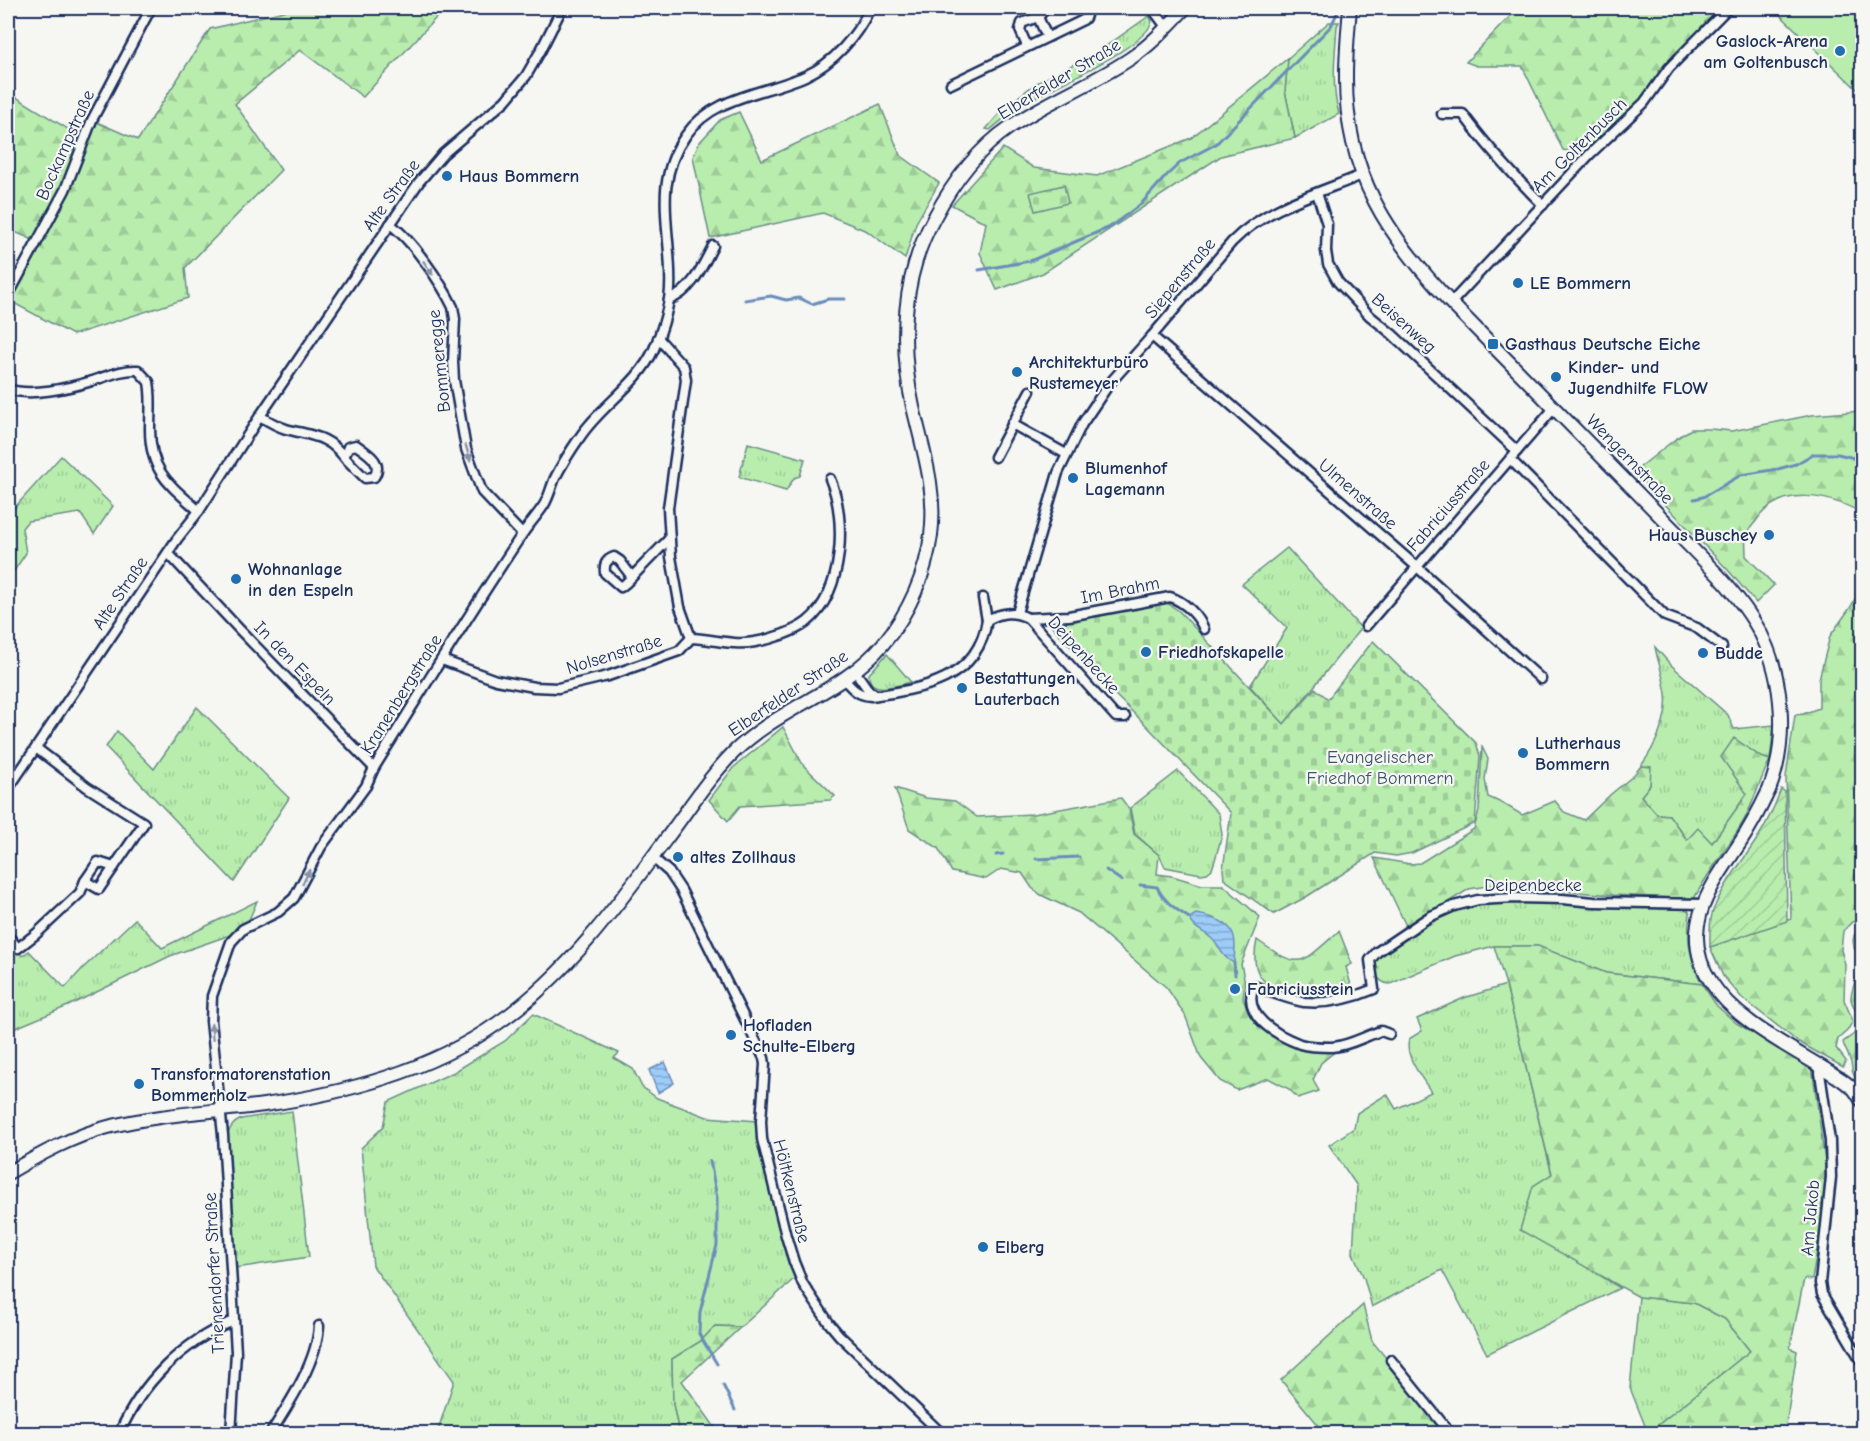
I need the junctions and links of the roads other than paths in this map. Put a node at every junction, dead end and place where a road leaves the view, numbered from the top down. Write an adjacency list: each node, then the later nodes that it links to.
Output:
1 (151, 8): 21 (street, Bockampstraße)
2 (562, 8): 19 (street, Alte Straße)
3 (870, 8): 22 (street, Kranenbergstraße)
4 (1046, 8): 10 (street)
5 (1152, 8): 11 (street)
6 (1185, 8): 11 (main road, Elberfelder Straße)
7 (1350, 8): 16 (main road, Wengernstraße)
8 (1728, 8): 18 (street, Am Goltenbusch)
9 (1088, 9): 12 (street)
10 (1038, 17): 12 (street); 13 (street)
11 (1167, 28): 52 (main road, Elberfelder Straße)
12 (1047, 37): 13 (street)
13 (1027, 46): 14 (street)
14 (951, 84)
15 (1442, 114): 18 (street)
16 (1362, 175): 17 (street, Siepenstraße); 23 (main road, Wengernstraße)
17 (1317, 193): 24 (street, Siepenstraße); 31 (street, Beisenweg)
18 (1543, 205): 23 (street, Am Goltenbusch)
19 (390, 224): 29 (street, Alte Straße); 38 (street, Bommeregge, one-way to 38)
20 (713, 246): 22 (street)
21 (8, 296)
22 (669, 300): 25 (street, Kranenbergstraße)
23 (1450, 303): 28 (main road, Wengernstraße)
24 (1152, 336): 32 (street, Siepenstraße); 41 (street, Ulmenstraße)
25 (658, 338): 38 (street, Kranenbergstraße); 39 (street)
26 (8, 389): 37 (street)
27 (1030, 391): 30 (street)
28 (1555, 407): 31 (street, Fabriciusstraße); 63 (main road, Wengernstraße)
29 (260, 416): 34 (street); 37 (street, Alte Straße)
30 (1012, 424): 32 (street); 33 (street)
31 (1517, 451): 35 (street, Fabriciusstraße)
32 (1066, 454): 44 (street, Siepenstraße)
33 (995, 457)
34 (345, 458)
35 (1510, 459): 41 (street, Fabriciusstraße); 50 (street)
36 (830, 479): 49 (street)
37 (199, 511): 40 (street, Alte Straße)
38 (522, 534): 51 (street, Kranenbergstraße)
39 (669, 538): 42 (street); 49 (street)
40 (168, 553): 57 (street, Alte Straße); 58 (street, In den Espeln)
41 (1416, 566): 47 (street, Fabriciusstraße); 54 (street, Ulmenstraße)
42 (632, 577)
43 (982, 598): 46 (street)
44 (1017, 613): 45 (street, Deipenbecke); 46 (street)
45 (1028, 618): 48 (street, Im Brahm); 56 (street, Deipenbecke)
46 (987, 620): 55 (street)
47 (1366, 626)
48 (1204, 629)
49 (691, 638): 51 (street, Nolsenstraße)
50 (1722, 647)
51 (442, 660): 58 (street, Kranenbergstraße)
52 (855, 671): 53 (main road, Elberfelder Straße); 55 (street)
53 (844, 679): 55 (street); 60 (main road, Elberfelder Straße)
54 (1540, 679)
55 (876, 695)
56 (1125, 717)
57 (36, 748): 59 (street, Alte Straße); 61 (street)
58 (374, 768): 68 (street, Kranenbergstraße, one-way to 58)
59 (8, 789)
60 (652, 858): 68 (main road, Elberfelder Straße); 77 (street, Höltkenstraße)
61 (114, 867): 62 (street); 62 (street)
62 (85, 880): 64 (street)
63 (1703, 904): 65 (street, Deipenbecke); 66 (main road, Wengernstraße)
64 (8, 936)
65 (1389, 1034)
66 (1821, 1066): 67 (main road); 73 (street, Am Jakob)
67 (1863, 1101)
68 (219, 1111): 69 (main road, Elberfelder Straße); 70 (street, Trienendorfer Straße)
69 (8, 1173)
70 (233, 1321): 74 (street); 75 (street, Trienendorfer Straße)
71 (319, 1326): 76 (street)
72 (1391, 1360): 78 (street)
73 (1863, 1362)
74 (119, 1434)
75 (231, 1434)
76 (270, 1434)
77 (942, 1434)
78 (1451, 1434)

